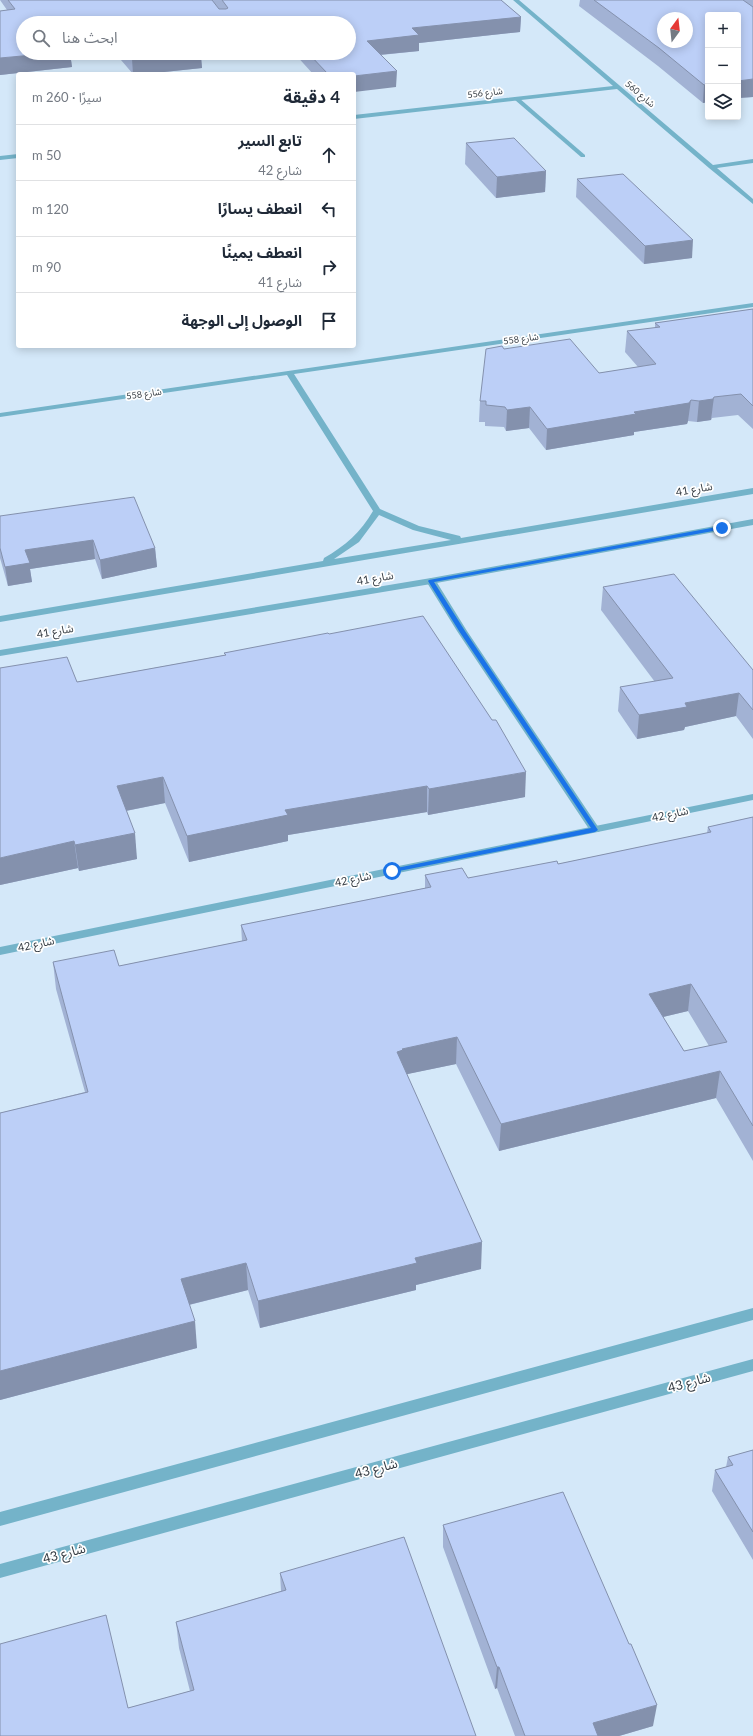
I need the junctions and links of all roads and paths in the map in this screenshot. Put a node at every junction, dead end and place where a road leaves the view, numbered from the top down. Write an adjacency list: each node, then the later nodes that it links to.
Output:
1 (527, 0): 2 (street)
2 (516, 1): 3 (street, شارع 560)
3 (618, 87): 4 (street, شارع 556); 10 (street, شارع 560)
4 (517, 99): 5 (street, شارع 556); 7 (street)
5 (356, 118)
6 (16, 156): 8 (street)
7 (583, 156)
8 (0, 158)
9 (753, 161): 10 (street)
10 (711, 167): 11 (street, شارع 560)
11 (753, 202)
12 (753, 305): 13 (street, شارع 558)
13 (289, 373): 14 (street, شارع 558); 16 (street)
14 (0, 415)
15 (753, 491): 18 (street, شارع 41)
16 (377, 512): 18 (street); 19 (street)
17 (753, 522): 20 (street, شارع 41)
18 (466, 540): 19 (street, شارع 41)
19 (320, 564): 21 (street, شارع 41)
20 (431, 581): 22 (street, شارع 41); 24 (street)
21 (0, 619)
22 (0, 653)
23 (753, 797): 24 (street, شارع 42)
24 (595, 830): 25 (street, شارع 42)
25 (0, 951)
26 (753, 1314): 28 (street)
27 (753, 1365): 29 (street, شارع 43)
28 (0, 1519)
29 (0, 1571)

